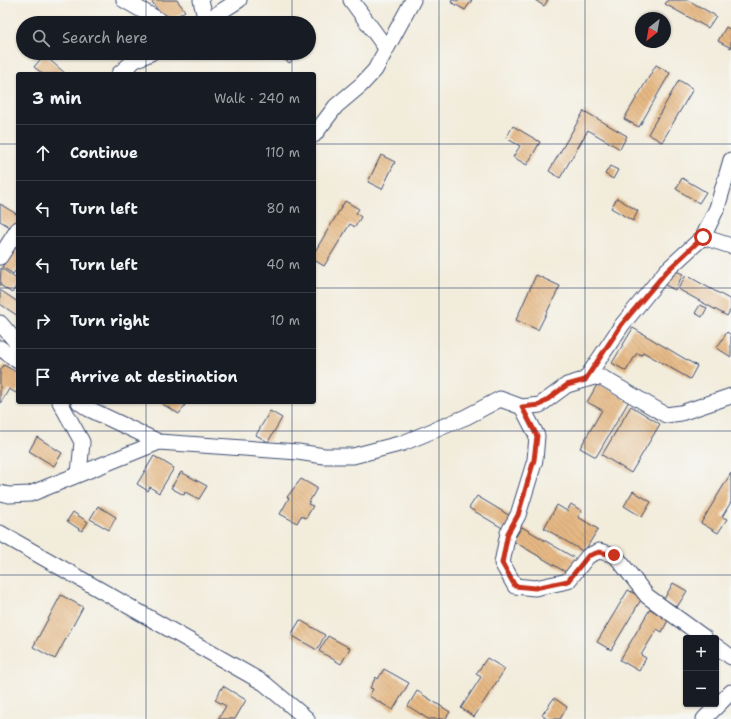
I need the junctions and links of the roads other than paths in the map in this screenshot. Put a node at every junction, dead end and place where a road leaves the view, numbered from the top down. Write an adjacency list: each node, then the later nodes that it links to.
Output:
1 (124, 0): 6 (street)
2 (201, 0): 7 (street)
3 (239, 0): 8 (street)
4 (351, 0): 9 (street)
5 (413, 0): 9 (street)
6 (152, 16)
7 (204, 16)
8 (214, 16)
9 (386, 48): 12 (street)
10 (135, 60): 11 (street)
11 (121, 72)
12 (316, 132)
13 (731, 160): 15 (street)
14 (16, 232): 17 (street)
15 (703, 237): 16 (street); 22 (street)
16 (731, 246)
17 (0, 257)
18 (0, 323): 19 (street)
19 (16, 342)
20 (0, 348): 21 (street)
21 (16, 360)
22 (585, 380): 23 (street); 26 (street)
23 (731, 396)
24 (61, 404): 28 (street)
25 (82, 404): 27 (street)
26 (522, 407): 27 (street); 31 (street)
27 (159, 442): 28 (street)
28 (79, 474): 29 (street)
29 (0, 493)
30 (0, 533): 35 (street)
31 (701, 635)
32 (719, 648): 33 (street)
33 (731, 657)
34 (731, 692): 36 (street)
35 (307, 719)
36 (704, 719)

